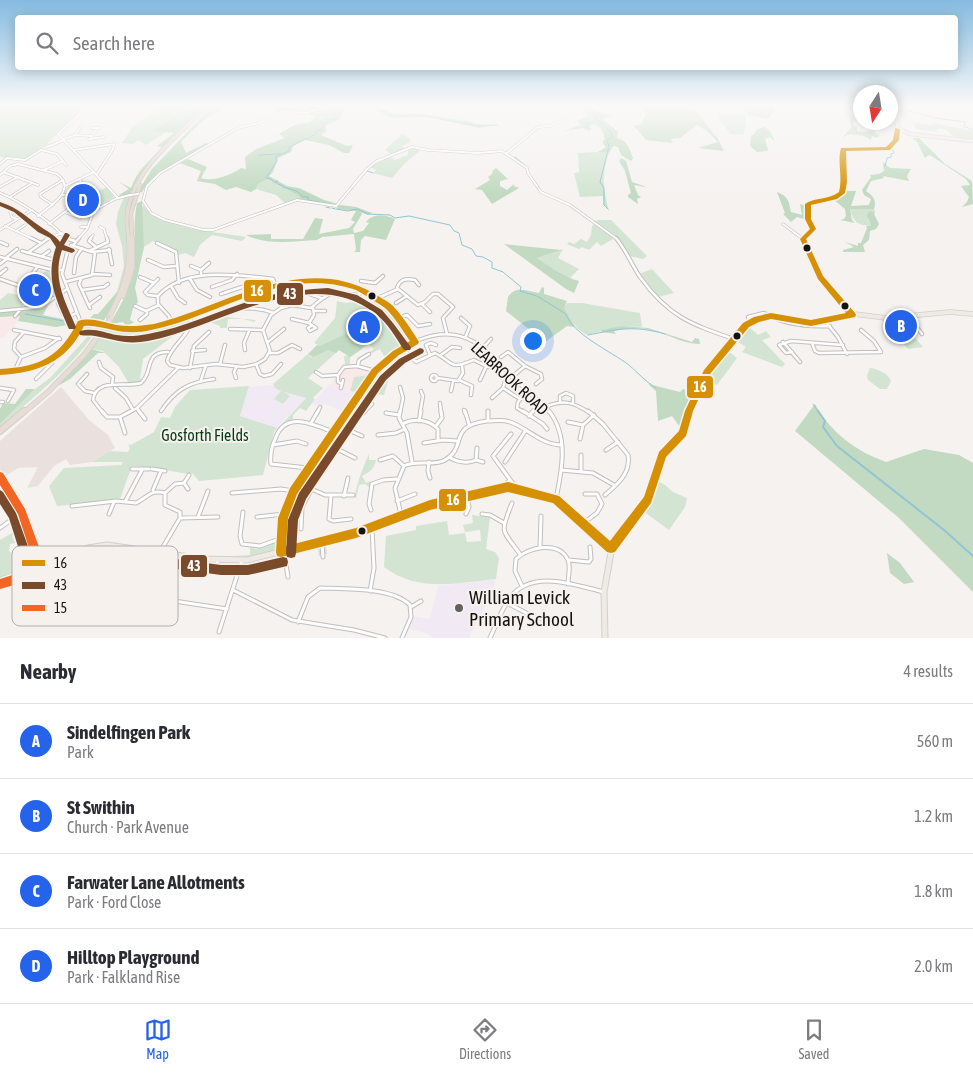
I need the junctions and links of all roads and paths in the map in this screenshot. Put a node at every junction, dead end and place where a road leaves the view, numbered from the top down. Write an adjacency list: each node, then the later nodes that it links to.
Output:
1 (60, 136): 11 (street)
2 (73, 136): 11 (street)
3 (79, 136): 10 (street)
4 (181, 136): 274 (highway, bridge)
5 (225, 136): 35 (street)
6 (528, 136): 15 (street)
7 (897, 136): 60 (street)
8 (921, 136): 12 (main road)
9 (104, 137): 10 (street)
10 (91, 138)
11 (64, 139): 13 (street); 14 (street)
12 (973, 141)
13 (47, 147)
14 (74, 150): 25 (street); 25 (street)
15 (508, 153): 35 (street); 173 (street)
16 (0, 157): 17 (street)
17 (7, 158): 18 (street); 20 (street)
18 (25, 160): 19 (street); 21 (street)
19 (63, 160): 22 (street); 23 (street)
20 (0, 164)
21 (22, 164): 23 (street); 24 (street)
22 (66, 165)
23 (44, 170): 29 (street)
24 (3, 172): 26 (street); 27 (street)
25 (96, 173): 28 (street); 38 (street)
26 (0, 175)
27 (18, 177): 30 (street); 33 (street)
28 (79, 179): 32 (street); 36 (street)
29 (63, 180): 32 (street); 40 (street)
30 (32, 183): 31 (street); 37 (street)
31 (38, 185)
32 (65, 186): 36 (street)
33 (0, 187)
34 (0, 193): 37 (street)
35 (144, 194): 38 (street, bridge)
36 (64, 195): 40 (street)
37 (10, 197): 43 (street)
38 (118, 198): 54 (street)
39 (76, 204): 44 (street)
40 (53, 205): 46 (street)
41 (0, 206): 42 (street)
42 (9, 208)
43 (32, 210): 46 (street); 48 (street)
44 (65, 212): 47 (street); 49 (street)
45 (15, 214): 48 (street)
46 (38, 216): 49 (street)
47 (80, 218)
48 (16, 219): 52 (street)
49 (49, 224): 58 (street)
50 (783, 224): 60 (street)
51 (26, 225): 57 (street)
52 (6, 226): 56 (street); 57 (street)
53 (81, 227): 54 (street)
54 (88, 227): 61 (street)
55 (100, 228): 67 (street)
56 (0, 230)
57 (16, 231): 63 (street)
58 (62, 233): 61 (street); 63 (street)
59 (93, 235): 67 (street)
60 (803, 239): 148 (street)
61 (75, 241): 66 (street)
62 (0, 242): 65 (street)
63 (41, 243): 71 (street)
64 (157, 243): 82 (street)
65 (7, 244)
66 (72, 246): 68 (street); 85 (street)
67 (96, 246): 70 (street)
68 (82, 248): 70 (street); 87 (street)
69 (49, 251): 73 (street)
70 (89, 251): 72 (street)
71 (29, 252): 73 (street); 75 (street)
72 (95, 254): 80 (street); 89 (street)
73 (42, 256): 77 (street)
74 (0, 257): 75 (street)
75 (7, 258): 79 (street); 81 (street)
76 (148, 260): 82 (street)
77 (58, 261)
78 (209, 263): 86 (street)
79 (0, 264)
80 (112, 264)
81 (38, 266): 85 (street); 94 (street)
82 (176, 266): 105 (street)
83 (190, 266): 86 (street)
84 (6, 269): 88 (street)
85 (62, 270): 103 (street)
86 (201, 270): 92 (street)
87 (74, 273)
88 (0, 274)
89 (93, 274): 91 (street); 99 (street)
90 (237, 274): 92 (street); 98 (street); 112 (street)
91 (110, 275)
92 (201, 275): 100 (street)
93 (383, 276): 102 (street)
94 (30, 277)
95 (140, 277): 104 (street)
96 (361, 277): 102 (street)
97 (0, 278): 111 (street)
98 (258, 278): 110 (street); 118 (street)
99 (81, 279): 103 (street); 116 (street)
100 (190, 279): 105 (street); 123 (street)
101 (158, 280): 104 (street)
102 (361, 281): 113 (street)
103 (64, 282): 115 (street)
104 (154, 283): 119 (street)
105 (179, 283): 109 (street)
106 (108, 284): 116 (street)
107 (54, 285): 126 (street)
108 (419, 285): 114 (street)
109 (171, 286): 119 (street); 129 (street)
110 (276, 286): 113 (street); 146 (street)
111 (23, 287)
112 (212, 287)
113 (357, 287): 117 (street)
114 (397, 288): 121 (street); 125 (street)
115 (67, 289): 126 (street); 142 (street)
116 (81, 290): 122 (street)
117 (365, 290): 124 (street); 125 (street)
118 (222, 294)
119 (158, 296): 132 (street)
120 (273, 296): 124 (street)
121 (407, 296): 130 (street); 131 (street)
122 (100, 297)
123 (210, 297)
124 (321, 298): 137 (street)
125 (377, 298): 152 (street)
126 (52, 299): 136 (street)
127 (252, 301): 134 (street)
128 (58, 303): 142 (street)
129 (185, 303)
130 (396, 303)
131 (422, 304): 141 (street); 169 (street)
132 (159, 305): 138 (street); 157 (street)
133 (135, 306): 138 (street)
134 (249, 308): 135 (street); 147 (street)
135 (254, 308): 143 (street); 144 (street)
136 (21, 309): 139 (street); 149 (street)
137 (314, 309): 140 (street); 144 (street); 154 (street)
138 (147, 310): 155 (street)
139 (0, 311)
140 (325, 311)
141 (430, 312)
142 (77, 313): 158 (street)
143 (252, 313)
144 (274, 313): 164 (street)
145 (973, 314): 151 (main road)
146 (191, 315): 157 (street); 187 (street)
147 (220, 315)
148 (852, 315): 151 (main road); 156 (main road)
149 (15, 316)
150 (770, 316): 156 (main road); 160 (street); 173 (main road)
151 (908, 316): 170 (street)
152 (398, 318): 159 (street); 175 (street)
153 (461, 318): 171 (street)
154 (292, 319)
155 (147, 321)
156 (825, 321): 160 (street)
157 (171, 322): 158 (street)
158 (81, 323): 196 (street)
159 (430, 324)
160 (830, 326): 179 (street)
161 (230, 328): 166 (street)
162 (284, 329): 174 (street)
163 (14, 330): 168 (street)
164 (264, 330): 166 (street); 174 (street)
165 (861, 330): 190 (street)
166 (248, 331): 185 (street)
167 (208, 332): 186 (street)
168 (23, 333): 194 (street); 194 (street)
169 (447, 334): 171 (street, LEABROOK ROAD); 175 (street, LEABROOK ROAD)
170 (922, 334)
171 (465, 338): 183 (street, LEABROOK ROAD)
172 (491, 339): 183 (street)
173 (734, 339): 369 (main road)
174 (267, 342): 188 (street)
175 (415, 342): 180 (street, LEABROOK ROAD)
176 (812, 343): 179 (street); 190 (street); 199 (street)
177 (225, 345): 200 (street)
178 (436, 345): 191 (street)
179 (843, 345): 190 (street)
180 (403, 348): 193 (street); 212 (street, LEABROOK ROAD)
181 (460, 348): 192 (street)
182 (300, 349): 188 (street)
183 (482, 349): 197 (street, LEABROOK ROAD)
184 (205, 350): 186 (street)
185 (245, 350)
186 (192, 351): 211 (street)
187 (169, 352): 210 (street); 232 (street)
188 (269, 353): 201 (street)
189 (369, 354): 204 (street)
190 (848, 354)
191 (430, 355): 192 (street); 193 (street)
192 (440, 355): 207 (street)
193 (410, 356): 206 (street)
194 (21, 357): 214 (street)
195 (501, 357): 208 (street)
196 (51, 359): 214 (street); 225 (street)
197 (495, 361): 209 (street); 218 (street, LEABROOK ROAD)
198 (99, 362): 232 (street)
199 (800, 362)
200 (220, 364): 203 (street); 205 (street)
201 (256, 364): 202 (street); 205 (street)
202 (281, 364)
203 (206, 365): 211 (street); 226 (street)
204 (358, 365): 212 (street); 217 (street)
205 (237, 366): 220 (street)
206 (401, 366)
207 (462, 366): 209 (street); 227 (street)
208 (525, 366): 218 (street); 219 (street)
209 (486, 367): 228 (street)
210 (178, 368): 211 (street); 251 (street)
211 (190, 368)
212 (375, 371): 249 (street, LEABROOK ROAD)
213 (0, 372): 214 (street)
214 (14, 372)
215 (316, 372): 217 (street)
216 (87, 374): 239 (street)
217 (338, 375): 230 (street)
218 (512, 377): 238 (street, LEABROOK ROAD)
219 (543, 377): 223 (street); 231 (street)
220 (236, 378)
221 (438, 378): 229 (street)
222 (506, 378): 235 (street)
223 (548, 378)
224 (214, 379): 226 (street)
225 (35, 380)
226 (201, 380): 255 (street)
227 (459, 380): 229 (street); 240 (street)
228 (480, 380)
229 (453, 382): 237 (street)
230 (342, 384)
231 (536, 384)
232 (113, 387): 239 (street); 252 (street)
233 (400, 387): 258 (street)
234 (0, 388): 243 (street)
235 (503, 388): 241 (street); 242 (street)
236 (421, 391): 263 (street)
237 (451, 391)
238 (528, 391): 242 (street); 250 (street, LEABROOK ROAD)
239 (94, 393): 261 (street)
240 (471, 395)
241 (492, 398)
242 (520, 399): 260 (street)
243 (8, 401)
244 (560, 401): 246 (street); 246 (street); 250 (street)
245 (440, 403): 271 (street)
246 (573, 403): 259 (street)
247 (372, 404): 249 (street)
248 (320, 407): 266 (street)
249 (350, 407): 270 (street, LEABROOK ROAD)
250 (544, 407): 289 (street, LEABROOK ROAD)
251 (137, 408): 252 (street); 262 (street)
252 (133, 410): 261 (street)
253 (464, 410): 268 (street)
254 (534, 410): 260 (street)
255 (161, 411)
256 (488, 411): 264 (street)
257 (386, 413): 258 (street)
258 (399, 415): 267 (street)
259 (594, 415): 269 (street); 284 (street)
260 (528, 416): 273 (street)
261 (120, 417): 277 (street)
262 (145, 419)
263 (419, 421): 267 (street); 271 (street)
264 (488, 421): 268 (street); 275 (street)
265 (568, 422): 269 (street)
266 (311, 423): 276 (street); 288 (street)
267 (402, 424): 272 (street)
268 (469, 424): 283 (street)
269 (583, 425): 281 (street)
270 (338, 426): 276 (street, LEABROOK ROAD); 280 (street)
271 (436, 426): 282 (street)
272 (405, 429): 279 (street); 298 (street)
273 (547, 429)
274 (0, 430)
275 (526, 430): 289 (street); 301 (street)
276 (333, 432): 285 (street, LEABROOK ROAD)
277 (125, 433)
278 (511, 434): 314 (street)
279 (378, 435)
280 (362, 436)
281 (580, 439)
282 (438, 440): 283 (street); 286 (street)
283 (457, 441): 294 (street)
284 (618, 442): 292 (street); 317 (street)
285 (326, 443): 290 (street); 303 (street, LEABROOK ROAD)
286 (424, 443)
287 (306, 444): 288 (street)
288 (273, 445): 303 (street)
289 (562, 445): 306 (street, LEABROOK ROAD)
290 (337, 448): 295 (street); 307 (street)
291 (477, 448): 297 (street)
292 (606, 450)
293 (581, 455): 308 (street)
294 (449, 457): 297 (street); 299 (street)
295 (355, 458)
296 (380, 460): 302 (street)
297 (476, 460): 300 (street)
298 (412, 462): 299 (street); 302 (street)
299 (429, 462): 312 (street)
300 (483, 462)
301 (505, 462)
302 (404, 466): 313 (street)
303 (308, 468): 316 (street, LEABROOK ROAD)
304 (132, 469): 305 (street)
305 (142, 470): 321 (street); 339 (street)
306 (560, 470): 308 (street); 335 (street, LEABROOK ROAD)
307 (323, 472)
308 (581, 472): 317 (street)
309 (189, 475): 315 (street)
310 (0, 476): 326 (street)
311 (348, 478): 333 (street)
312 (430, 478)
313 (397, 479): 338 (street); 341 (street)
314 (509, 481): 319 (street); 320 (street)
315 (184, 483): 318 (street); 325 (street)
316 (298, 483): 322 (street); 324 (street, LEABROOK ROAD)
317 (614, 485): 331 (street)
318 (188, 488)
319 (501, 488): 320 (main road); 334 (main road)
320 (516, 488): 335 (main road)
321 (152, 490): 325 (street); 339 (street)
322 (312, 490): 332 (street); 360 (street)
323 (208, 491): 351 (street)
324 (293, 491): 327 (street); 346 (street, LEABROOK ROAD)
325 (165, 492): 354 (street)
326 (11, 493): 336 (street); 343 (street)
327 (232, 493)
328 (415, 494): 338 (street)
329 (585, 494): 357 (street)
330 (353, 495): 333 (street)
331 (605, 495)
332 (331, 496): 333 (street); 355 (street)
333 (344, 496)
334 (468, 497): 347 (street); 349 (main road)
335 (556, 499): 357 (main road)
336 (0, 501)
337 (114, 501): 339 (street); 342 (street); 345 (street)
338 (397, 501): 349 (street)
339 (125, 502)
340 (507, 506): 356 (street)
341 (371, 510)
342 (74, 511)
343 (22, 512): 359 (street); 363 (street)
344 (243, 512): 361 (street)
345 (109, 514)
346 (284, 514): 353 (street); 361 (street, LEABROOK ROAD)
347 (466, 514)
348 (482, 514): 356 (street)
349 (401, 516): 358 (main road)
350 (541, 516): 368 (street)
351 (198, 517): 352 (street); 354 (street)
352 (218, 517)
353 (257, 517)
354 (180, 518): 366 (street)
355 (352, 519)
356 (504, 523): 371 (street)
357 (584, 523): 369 (main road)
358 (372, 527): 362 (main road); 382 (street)
359 (0, 528)
360 (301, 528)
361 (282, 538): 370 (street, LEABROOK ROAD)
362 (322, 542): 370 (main road); 373 (street)
363 (34, 546)
364 (96, 546): 365 (main road)
365 (122, 546)
366 (164, 546)
367 (590, 547): 376 (street)
368 (540, 548): 371 (street); 376 (street)
369 (611, 548): 383 (main road)
370 (283, 552): 375 (main road); 378 (street, LEABROOK ROAD)
371 (520, 554): 380 (street)
372 (178, 555): 374 (main road)
373 (323, 557)
374 (218, 560): 375 (main road); 377 (street)
375 (242, 560): 381 (street)
376 (568, 560): 379 (street)
377 (178, 561)
378 (288, 577)
379 (568, 584): 380 (street); 383 (street)
380 (522, 586): 386 (street)
381 (232, 590): 388 (street); 389 (street)
382 (370, 591): 387 (street); 389 (street)
383 (604, 592): 396 (main road)
384 (421, 601): 387 (street)
385 (178, 602): 388 (street)
386 (506, 603): 390 (street); 395 (street)
387 (411, 607): 394 (street)
388 (227, 609): 391 (street)
389 (298, 622): 392 (street)
390 (568, 623)
391 (219, 632)
392 (380, 637): 393 (street)
393 (385, 638)
394 (402, 638)
395 (490, 638)
396 (605, 638)

